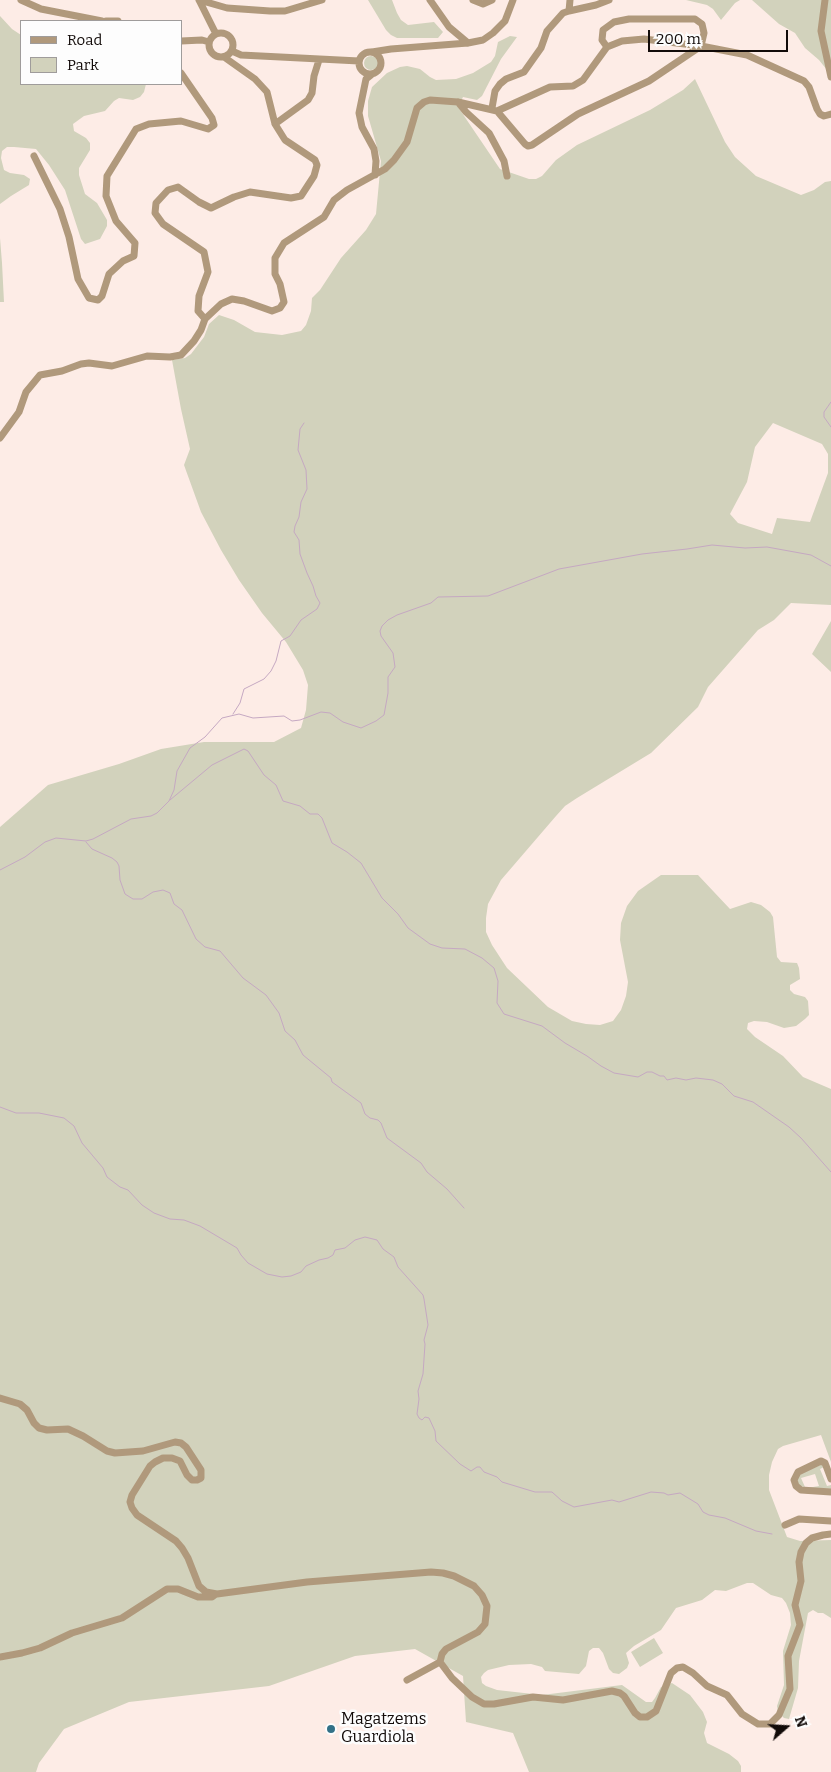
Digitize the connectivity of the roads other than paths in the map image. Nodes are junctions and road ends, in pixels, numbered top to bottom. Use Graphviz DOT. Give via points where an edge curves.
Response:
graph roads {
  1 [pos="21,0"];
  2 [pos="322,0"];
  3 [pos="430,0"];
  4 [pos="473,0"];
  5 [pos="492,0"];
  6 [pos="513,0"];
  7 [pos="570,0"];
  8 [pos="608,0"];
  9 [pos="825,0"];
  10 [pos="569,11"];
  11 [pos="97,20"];
  12 [pos="216,34"];
  13 [pos="182,41"];
  14 [pos="209,42"];
  15 [pos="468,43"];
  16 [pos="701,46"];
  17 [pos="606,47"];
  18 [pos="232,51"];
  19 [pos="372,52"];
  20 [pos="224,57"];
  21 [pos="319,60"];
  22 [pos="359,61"];
  23 [pos="182,74"];
  24 [pos="371,75"];
  25 [pos="831,78"];
  26 [pos="458,102"];
  27 [pos="494,110"];
  28 [pos="831,114"];
  29 [pos="275,124"];
  30 [pos="34,156"];
  31 [pos="374,175"];
  32 [pos="507,176"];
  33 [pos="205,319"];
  34 [pos="0,438"];
  35 [pos="0,1398"];
  36 [pos="831,1479"];
  37 [pos="831,1492"];
  38 [pos="831,1521"];
  39 [pos="785,1526"];
  40 [pos="831,1534"];
  41 [pos="216,1594"];
  42 [pos="0,1656"];
  43 [pos="440,1662"];
  44 [pos="407,1680"];
  1 -- 11 [label="street" via="41,9"];
  2 -- 12 [label="street" via="270,12 228,8 199,0"];
  3 -- 15 [label="street" via="449,27"];
  4 -- 5 [label="street" via="483,4"];
  6 -- 15 [label="street" via="505,21 493,33"];
  7 -- 10 [label="street"];
  8 -- 10 [label="street"];
  9 -- 25 [label="street" via="821,31"];
  10 -- 27 [label="street" via="547,30 541,48 524,72 500,84 495,91"];
  12 -- 14 [label="street"];
  12 -- 18 [label="street" via="224,32 230,36"];
  13 -- 14 [label="street"];
  14 -- 20 [label="street" via="213,54"];
  15 -- 19 [label="street"];
  16 -- 17 [label="street" via="644,39 622,41"];
  16 -- 17 [label="street" via="702,24 694,18 614,22 603,30 602,40"];
  16 -- 27 [label="street" via="649,81 578,114 532,145 525,144"];
  16 -- 28 [label="street" via="747,56 795,76 809,87 820,114"];
  17 -- 27 [label="street" via="583,80 573,86 550,87"];
  18 -- 20 [label="street"];
  18 -- 21 [label="street" via="241,55"];
  19 -- 22 [label="street" via="365,53"];
  19 -- 24 [label="street" via="379,55 382,62 378,72"];
  20 -- 29 [label="street" via="255,79 267,92"];
  21 -- 22 [label="street"];
  21 -- 29 [label="street" via="308,100"];
  22 -- 24 [label="street" via="362,70"];
  23 -- 30 [label="street" via="214,125 208,129 182,121 149,124 136,129 107,176 106,196 116,221 135,243 134,256 109,274 98,300 88,298 78,279 60,209"];
  24 -- 31 [label="street" via="366,79 359,113 362,127 374,149"];
  26 -- 27 [label="street"];
  26 -- 31 [label="street" via="430,100 417,108 407,142 386,169"];
  26 -- 32 [label="street" via="489,133 504,161"];
  29 -- 33 [label="street" via="285,140 315,160 314,176 301,196 291,198 250,192 211,208 178,188 168,190 156,203 155,213 163,224 204,252 208,272 199,296 198,311"];
  31 -- 33 [label="street" via="347,190 334,200 324,217 284,243 275,258 275,274 284,302 280,308 272,311 232,299"];
  33 -- 34 [label="street" via="194,342 181,355 148,356 112,366 81,364 40,375 26,392 19,412"];
  35 -- 41 [label="street" via="20,1404 39,1428 68,1430 115,1453 181,1443 201,1470 201,1478 192,1480 180,1461 163,1458 150,1466 130,1502 137,1515 176,1541 188,1558 199,1586"];
  36 -- 37 [label="street" via="825,1463 821,1461 798,1472 794,1480 801,1490"];
  38 -- 39 [label="street" via="799,1519"];
  40 -- 43 [label="street" via="812,1538 801,1552 801,1581 795,1605 800,1625 788,1656 790,1689 779,1715 766,1725 742,1714 727,1695 707,1686 683,1667 671,1673 656,1711 650,1716 640,1717 624,1696 612,1691 563,1700 534,1697 484,1704 452,1678"];
  41 -- 42 [label="street" via="212,1598 198,1597 178,1589 167,1589 122,1618 72,1633 40,1648"];
  41 -- 43 [label="street" via="307,1582 443,1573 454,1576 474,1586 482,1595 487,1606 485,1624 478,1632 446,1649"];
  43 -- 44 [label="street"];
}
